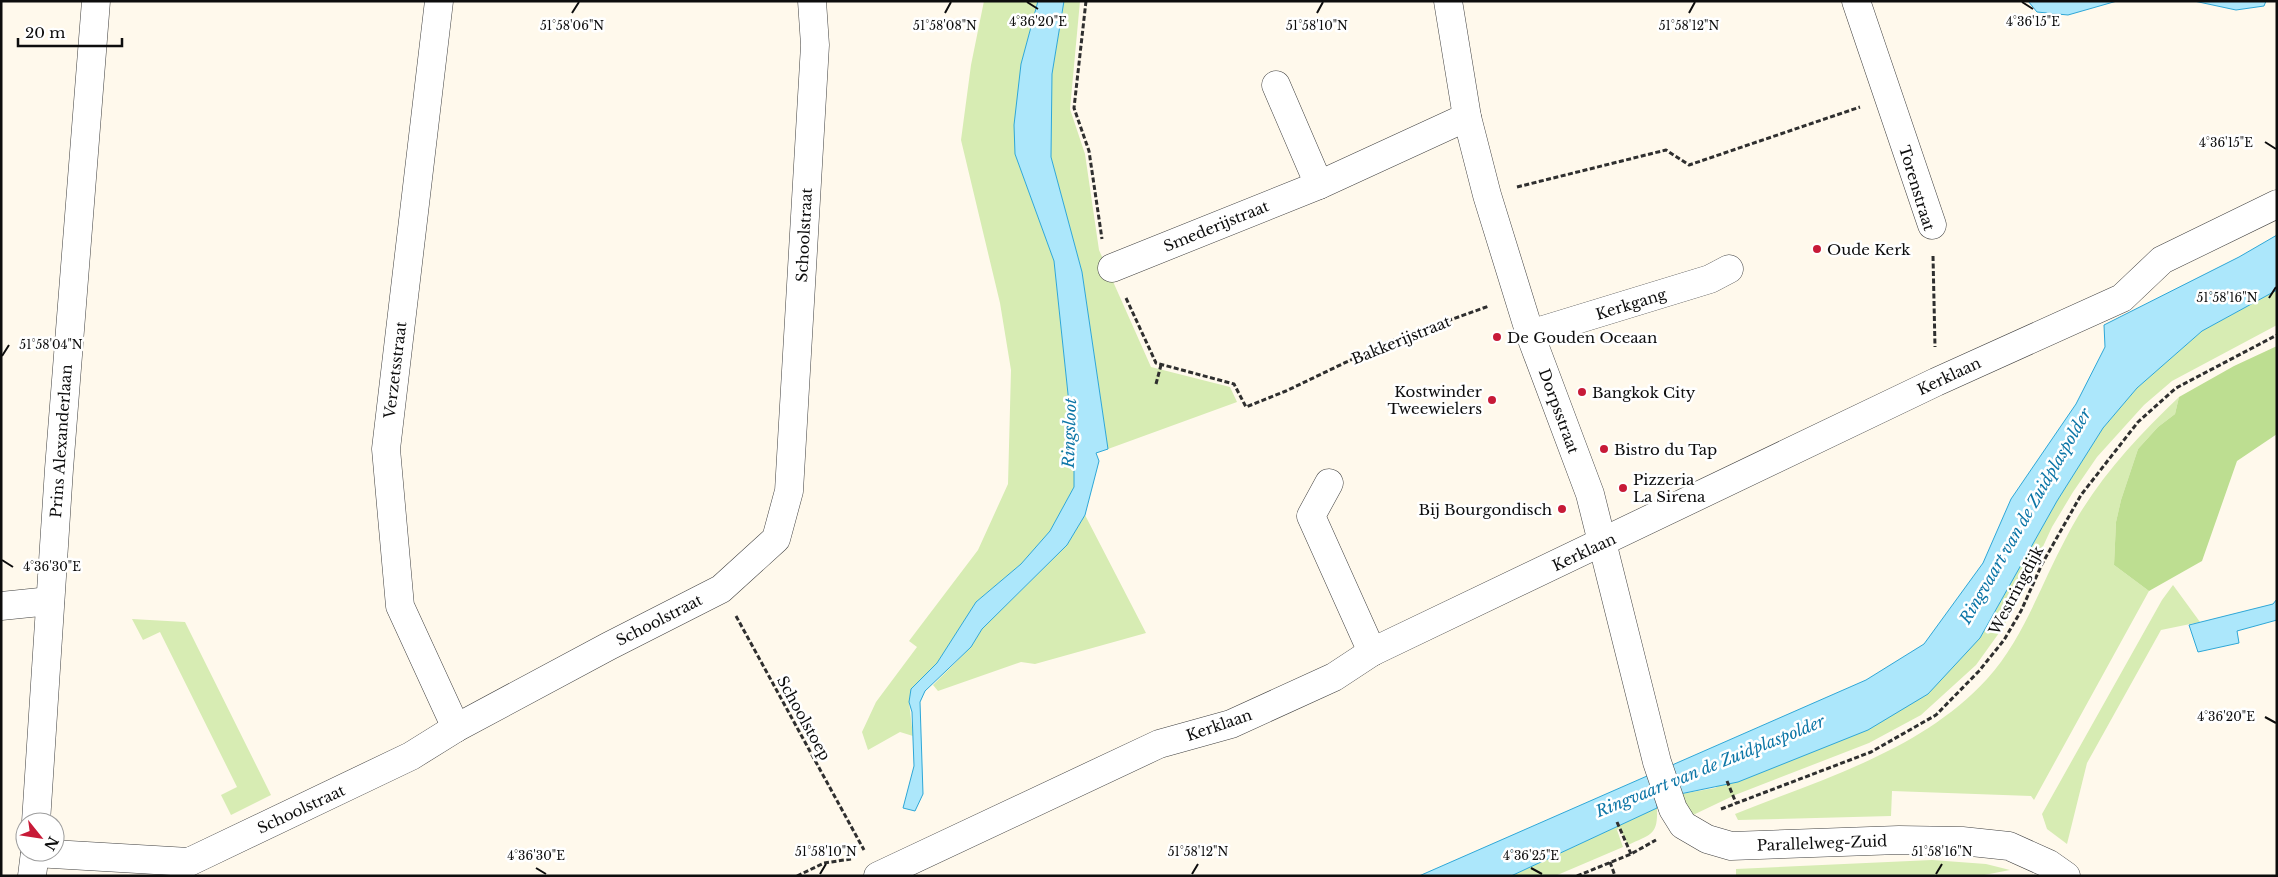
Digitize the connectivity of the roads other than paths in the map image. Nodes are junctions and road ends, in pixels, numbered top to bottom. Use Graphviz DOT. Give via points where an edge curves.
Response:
graph roads {
  1 [pos="96,1"];
  2 [pos="439,1"];
  3 [pos="812,1"];
  4 [pos="1448,1"];
  5 [pos="1856,1"];
  6 [pos="1276,85"];
  7 [pos="1467,117"];
  8 [pos="1319,185"];
  9 [pos="2277,204"];
  10 [pos="1932,225"];
  11 [pos="1112,268"];
  12 [pos="1730,269"];
  13 [pos="1530,334"];
  14 [pos="1329,483"];
  15 [pos="1601,544"];
  16 [pos="50,601"];
  17 [pos="1,606"];
  18 [pos="1372,652"];
  19 [pos="456,728"];
  20 [pos="1657,762"];
  21 [pos="37,812"];
  22 [pos="65,860"];
  23 [pos="873,866"];
  24 [pos="2066,876"];
  1 -- 16 [label="street, Prins Alexanderlaan"];
  2 -- 19 [label="street, Verzetsstraat" via="386,449 400,606"];
  3 -- 19 [label="street, Schoolstraat" via="815,45 789,491 776,539 722,589"];
  4 -- 7 [label="street, Dorpsstraat"];
  5 -- 10 [label="street, Torenstraat"];
  6 -- 8 [label="street"];
  7 -- 8 [label="street, Smederijstraat"];
  7 -- 13 [label="street, Dorpsstraat" via="1487,195"];
  8 -- 11 [label="street, Smederijstraat"];
  9 -- 15 [label="street, Kerklaan" via="2162,260 2122,298 1936,382"];
  12 -- 13 [label="street, Kerkgang" via="1710,279"];
  13 -- 15 [label="street, Dorpsstraat" via="1590,494"];
  14 -- 18 [label="street" via="1311,516"];
  15 -- 18 [label="street, Kerklaan"];
  15 -- 20 [label="street, Dorpsstraat"];
  16 -- 17 [label="street"];
  16 -- 21 [label="street, Prins Alexanderlaan"];
  18 -- 23 [label="street, Kerklaan" via="1334,677 1231,724 1159,744"];
  19 -- 22 [label="street, Schoolstraat" via="411,756 188,862"];
  20 -- 24 [label="street, Parallelweg-Zuid" via="1673,809 1683,826 1707,839 1731,846 1962,841 2009,846 2049,864"];
}
